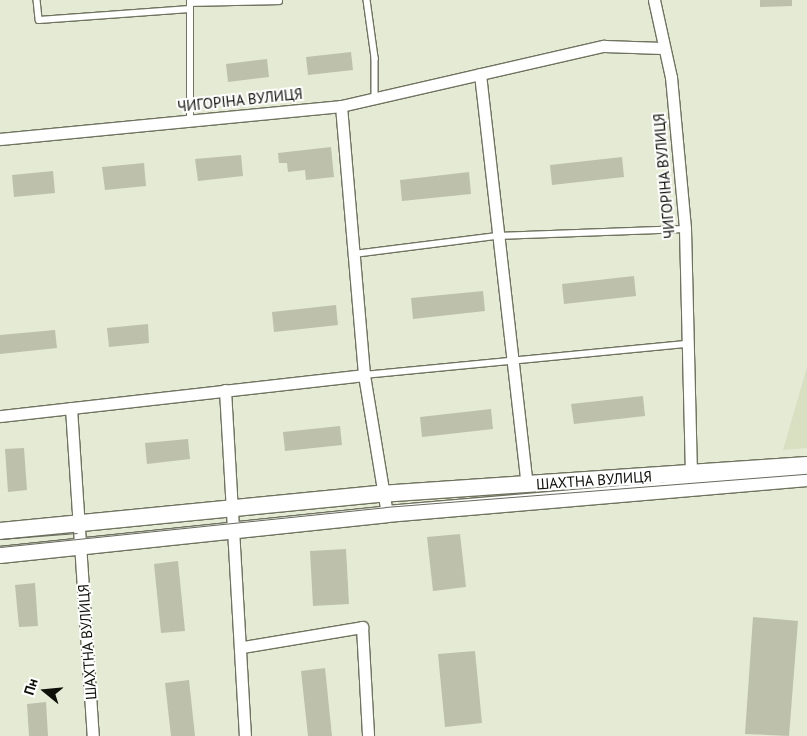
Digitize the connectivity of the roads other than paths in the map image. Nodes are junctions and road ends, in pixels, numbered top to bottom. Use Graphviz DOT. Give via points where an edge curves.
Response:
graph roads {
  1 [pos="37,0"];
  2 [pos="367,0"];
  3 [pos="654,0"];
  4 [pos="279,1"];
  5 [pos="190,4"];
  6 [pos="662,48"];
  7 [pos="480,74"];
  8 [pos="375,98"];
  9 [pos="341,106"];
  10 [pos="190,120"];
  11 [pos="0,139"];
  12 [pos="684,229"];
  13 [pos="497,236"];
  14 [pos="354,254"];
  15 [pos="690,344"];
  16 [pos="514,361"];
  17 [pos="364,375"];
  18 [pos="225,390"];
  19 [pos="71,408"];
  20 [pos="0,416"];
  21 [pos="807,465"];
  22 [pos="807,478"];
  23 [pos="691,480"];
  24 [pos="527,485"];
  25 [pos="380,494"];
  26 [pos="231,509"];
  27 [pos="386,514"];
  28 [pos="79,526"];
  29 [pos="0,531"];
  30 [pos="232,531"];
  31 [pos="80,548"];
  32 [pos="0,555"];
  33 [pos="243,647"];
  34 [pos="93,736"];
  35 [pos="244,736"];
  36 [pos="368,736"];
  1 -- 5 [label="lane" via="38,20"];
  2 -- 8 [label="lane" via="376,58"];
  3 -- 6 [label="street"];
  4 -- 5 [label="lane"];
  5 -- 10 [label="lane"];
  6 -- 7 [label="street, ЧИГОРІНА ВУЛИЦЯ" via="604,46"];
  6 -- 12 [label="street, ЧИГОРІНА ВУЛИЦЯ" via="671,77"];
  7 -- 8 [label="street, ЧИГОРІНА ВУЛИЦЯ"];
  7 -- 13 [label="street"];
  8 -- 9 [label="street, ЧИГОРІНА ВУЛИЦЯ"];
  9 -- 10 [label="street, ЧИГОРІНА ВУЛИЦЯ"];
  9 -- 14 [label="street"];
  10 -- 11 [label="street, ЧИГОРІНА ВУЛИЦЯ"];
  12 -- 13 [label="lane"];
  12 -- 15 [label="street, ЧИГОРІНА ВУЛИЦЯ"];
  13 -- 14 [label="lane"];
  13 -- 16 [label="street"];
  14 -- 17 [label="street"];
  15 -- 16 [label="lane"];
  15 -- 23 [label="street, ЧИГОРІНА ВУЛИЦЯ"];
  16 -- 17 [label="lane"];
  16 -- 24 [label="street"];
  17 -- 18 [label="street"];
  17 -- 25 [label="street"];
  18 -- 19 [label="street"];
  18 -- 26 [label="street"];
  19 -- 20 [label="street"];
  19 -- 28 [label="street, ШАХТНА ВУЛИЦЯ"];
  21 -- 23 [label="main road, ШАХТНА ВУЛИЦЯ"];
  22 -- 23 [label="main road, ШАХТНА ВУЛИЦЯ"];
  23 -- 24 [label="main road, ШАХТНА ВУЛИЦЯ"];
  23 -- 27 [label="main road, ШАХТНА ВУЛИЦЯ"];
  24 -- 25 [label="main road, ШАХТНА ВУЛИЦЯ"];
  25 -- 26 [label="main road, ШАХТНА ВУЛИЦЯ"];
  25 -- 27 [label="street"];
  26 -- 28 [label="main road, ШАХТНА ВУЛИЦЯ"];
  26 -- 30 [label="street"];
  27 -- 30 [label="main road, ШАХТНА ВУЛИЦЯ"];
  28 -- 29 [label="main road, ШАХТНА ВУЛИЦЯ"];
  28 -- 31 [label="street, ШАХТНА ВУЛИЦЯ"];
  30 -- 31 [label="main road, ШАХТНА ВУЛИЦЯ"];
  30 -- 33 [label="street"];
  31 -- 32 [label="main road, ШАХТНА ВУЛИЦЯ"];
  31 -- 34 [label="street, ШАХТНА ВУЛИЦЯ"];
  33 -- 35 [label="street"];
  33 -- 36 [label="street" via="362,627"];
}
